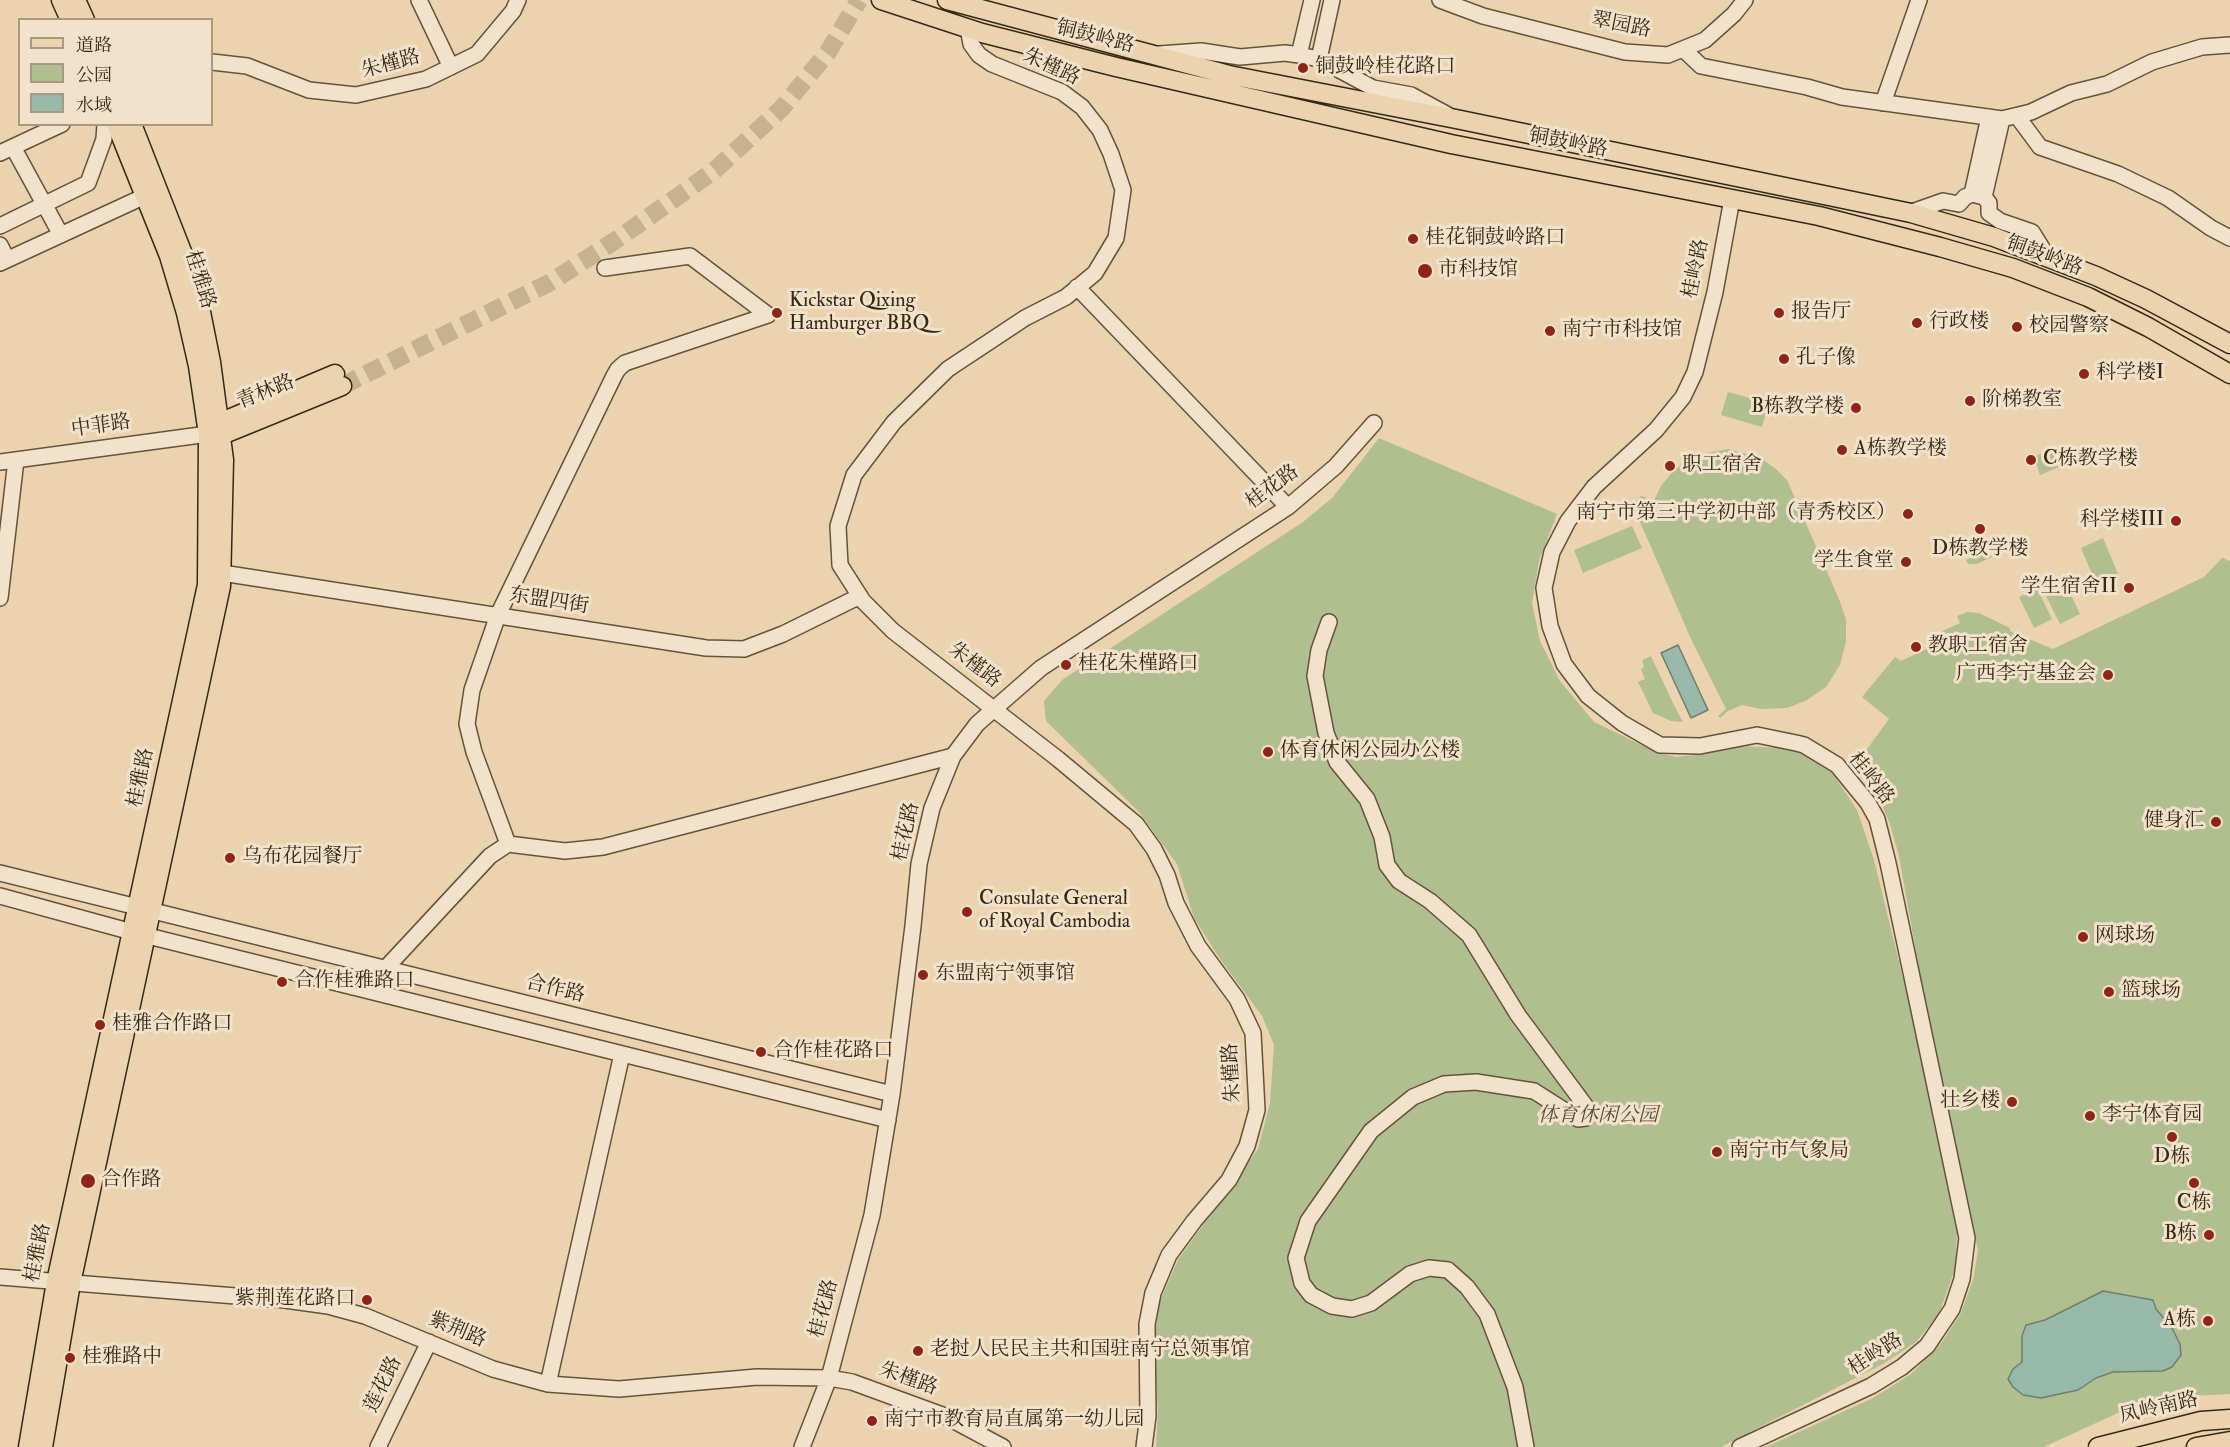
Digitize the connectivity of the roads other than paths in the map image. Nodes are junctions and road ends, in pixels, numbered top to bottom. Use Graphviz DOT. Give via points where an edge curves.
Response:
graph roads {
  1 [pos="61,0"];
  2 [pos="76,0"];
  3 [pos="419,0"];
  4 [pos="518,0"];
  5 [pos="881,0"];
  6 [pos="947,0"];
  7 [pos="995,0"];
  8 [pos="1312,0"];
  9 [pos="1332,0"];
  10 [pos="1440,0"];
  11 [pos="1744,0"];
  12 [pos="1919,0"];
  13 [pos="69,18"];
  14 [pos="84,18"];
  15 [pos="1038,25"];
  16 [pos="968,28"];
  17 [pos="2230,45"];
  18 [pos="1683,49"];
  19 [pos="1148,54"];
  20 [pos="1299,55"];
  21 [pos="1319,60"];
  22 [pos="213,62"];
  23 [pos="451,67"];
  24 [pos="1883,103"];
  25 [pos="2003,118"];
  26 [pos="1456,119"];
  27 [pos="58,126"];
  28 [pos="105,126"];
  29 [pos="117,126"];
  30 [pos="133,126"];
  31 [pos="7,150"];
  32 [pos="1646,159"];
  33 [pos="1642,181"];
  34 [pos="1978,195"];
  35 [pos="145,196"];
  36 [pos="1732,199"];
  37 [pos="45,205"];
  38 [pos="1908,213"];
  39 [pos="0,226"];
  40 [pos="61,235"];
  41 [pos="2230,238"];
  42 [pos="0,245"];
  43 [pos="2047,256"];
  44 [pos="4,261"];
  45 [pos="605,268"];
  46 [pos="1077,287"];
  47 [pos="2197,326"];
  48 [pos="2230,344"];
  49 [pos="2184,347"];
  50 [pos="2230,374"];
  51 [pos="339,380"];
  52 [pos="1374,423"];
  53 [pos="213,432"];
  54 [pos="16,460"];
  55 [pos="0,462"];
  56 [pos="1288,507"];
  57 [pos="222,573"];
  58 [pos="860,596"];
  59 [pos="0,598"];
  60 [pos="498,615"];
  61 [pos="1329,622"];
  62 [pos="994,708"];
  63 [pos="953,756"];
  64 [pos="508,844"];
  65 [pos="0,873"];
  66 [pos="0,896"];
  67 [pos="144,910"];
  68 [pos="139,933"];
  69 [pos="384,970"];
  70 [pos="622,1054"];
  71 [pos="892,1094"];
  72 [pos="888,1120"];
  73 [pos="0,1277"];
  74 [pos="63,1282"];
  75 [pos="429,1342"];
  76 [pos="829,1378"];
  77 [pos="548,1384"];
  78 [pos="2230,1419"];
  79 [pos="2201,1421"];
  80 [pos="2230,1441"];
  81 [pos="2200,1446"];
  82 [pos="28,1447"];
  83 [pos="43,1447"];
  84 [pos="378,1447"];
  85 [pos="802,1447"];
  86 [pos="1003,1447"];
  87 [pos="1144,1447"];
  88 [pos="1526,1447"];
  89 [pos="1740,1447"];
  90 [pos="2098,1447"];
  1 -- 13 [label="main road"];
  2 -- 14 [label="main road"];
  3 -- 23 [label="street"];
  4 -- 23 [label="street, 朱槿路" via="477,54"];
  5 -- 16 [label="main road, 铜鼓岭路"];
  6 -- 15 [label="main road, 铜鼓岭路"];
  7 -- 15 [label="main road"];
  8 -- 20 [label="street"];
  9 -- 21 [label="street"];
  10 -- 18 [label="street, 翠园路" via="1484,16 1625,52 1668,55"];
  11 -- 18 [label="street, 翠园路" via="1705,40"];
  12 -- 24 [label="street"];
  15 -- 19 [label="main road, 铜鼓岭路"];
  16 -- 33 [label="main road, 铜鼓岭路" via="1116,67 1402,133"];
  16 -- 46 [label="street, 朱槿路" via="971,44 979,55 1062,92 1082,107 1100,130 1111,154 1123,190 1116,238 1095,273"];
  17 -- 25 [label="street" via="2202,47 2152,62 2107,84"];
  18 -- 24 [label="street" via="1701,66"];
  19 -- 20 [label="street" via="1201,51 1240,57"];
  19 -- 26 [label="main road, 铜鼓岭路" via="1229,75"];
  20 -- 21 [label="street"];
  21 -- 26 [label="street" via="1373,88 1411,94"];
  22 -- 23 [label="street, 朱槿路" via="247,66 309,90 356,96 426,79"];
  24 -- 25 [label="street"];
  25 -- 34 [label="street"];
  25 -- 41 [label="street" via="2040,147 2118,174 2168,198"];
  26 -- 32 [label="main road, 铜鼓岭路"];
  27 -- 31 [label="street"];
  28 -- 37 [label="street" via="88,183"];
  29 -- 35 [label="main road, 桂雅路"];
  30 -- 53 [label="main road, 桂雅路" via="200,307 211,362"];
  31 -- 37 [label="street"];
  32 -- 33 [label="main road"];
  32 -- 38 [label="main road, 铜鼓岭路"];
  33 -- 36 [label="main road, 铜鼓岭路"];
  34 -- 38 [label="street" via="1965,197 1959,204 1943,201"];
  34 -- 43 [label="street" via="1989,203 1989,213 2000,221 2032,232"];
  35 -- 40 [label="street"];
  35 -- 53 [label="main road, 桂雅路" via="186,313"];
  36 -- 49 [label="main road, 铜鼓岭路" via="1819,216 2013,268 2088,297"];
  36 -- 89 [label="street, 桂岭路" via="1695,372 1683,397 1656,430 1594,488 1568,521 1552,552 1544,588 1550,626 1564,664 1588,696 1622,723 1660,745 1700,746 1757,735 1796,743 1837,765 1868,803 1877,819 1888,863 1967,1238 1962,1279 1952,1309 1927,1346 1871,1386"];
  37 -- 39 [label="street"];
  37 -- 40 [label="street"];
  38 -- 43 [label="main road, 铜鼓岭路"];
  40 -- 44 [label="street"];
  42 -- 44 [label="street"];
  43 -- 47 [label="main road, 铜鼓岭路"];
  45 -- 60 [label="street" via="690,256 768,315 618,369"];
  46 -- 56 [label="street"];
  46 -- 58 [label="street, 朱槿路" via="948,369 894,422 854,475 838,526 840,566"];
  47 -- 48 [label="main road, 铜鼓岭路"];
  47 -- 49 [label="main road"];
  49 -- 50 [label="main road, 铜鼓岭路"];
  51 -- 53 [label="main road, 青林路"];
  52 -- 56 [label="street, 桂花路" via="1336,466"];
  53 -- 54 [label="street, 中菲路"];
  53 -- 57 [label="main road, 桂雅路" via="224,460"];
  53 -- 67 [label="main road, 桂雅路" via="207,585"];
  54 -- 55 [label="street, 中菲路"];
  54 -- 59 [label="street"];
  56 -- 62 [label="street, 桂花路" via="1041,668"];
  57 -- 60 [label="street, 东盟四街"];
  57 -- 67 [label="main road, 桂雅路"];
  58 -- 60 [label="street, 东盟四街" via="744,649 706,648"];
  58 -- 62 [label="street, 朱槿路" via="893,631"];
  60 -- 64 [label="street" via="472,690 467,724"];
  61 -- 88 [label="street" via="1315,676 1324,724 1337,762 1367,799 1382,837 1387,866 1399,881 1430,901 1469,935 1518,1015 1587,1108 1586,1118 1578,1119 1534,1091 1476,1082 1444,1084 1413,1097 1371,1131 1308,1221 1296,1258 1302,1283 1311,1295 1332,1306 1352,1310 1371,1303 1410,1274 1429,1268 1448,1270 1487,1314 1515,1387"];
  62 -- 63 [label="street, 桂花路"];
  62 -- 87 [label="street, 朱槿路" via="1136,824 1154,849 1198,946 1237,999 1253,1033 1257,1110 1247,1146 1229,1180 1168,1255 1153,1293 1147,1324 1148,1416"];
  63 -- 64 [label="street" via="603,847 565,851"];
  63 -- 71 [label="street, 桂花路" via="932,808 919,864"];
  64 -- 69 [label="street" via="490,856"];
  65 -- 67 [label="street, 合作路"];
  66 -- 68 [label="street"];
  67 -- 68 [label="main road, 桂雅路"];
  67 -- 69 [label="street, 合作路"];
  68 -- 70 [label="street"];
  68 -- 74 [label="main road, 桂雅路"];
  69 -- 71 [label="street, 合作路"];
  70 -- 72 [label="street"];
  70 -- 77 [label="street"];
  71 -- 72 [label="street, 桂花路"];
  72 -- 76 [label="street, 桂花路" via="872,1215"];
  73 -- 74 [label="street, 紫荆路"];
  74 -- 75 [label="street, 紫荆路" via="328,1306 365,1316"];
  74 -- 82 [label="main road, 桂雅路"];
  74 -- 83 [label="main road, 桂雅路"];
  75 -- 77 [label="street, 紫荆路" via="493,1369"];
  75 -- 84 [label="street, 莲花路"];
  76 -- 77 [label="street, 紫荆路" via="757,1377 619,1389"];
  76 -- 85 [label="street, 桂花路"];
  76 -- 86 [label="street, 朱槿路" via="852,1382 945,1416"];
  78 -- 79 [label="main road, 凤岭南路"];
  79 -- 81 [label="main road"];
  79 -- 90 [label="main road, 凤岭南路"];
  80 -- 81 [label="main road"];
}
